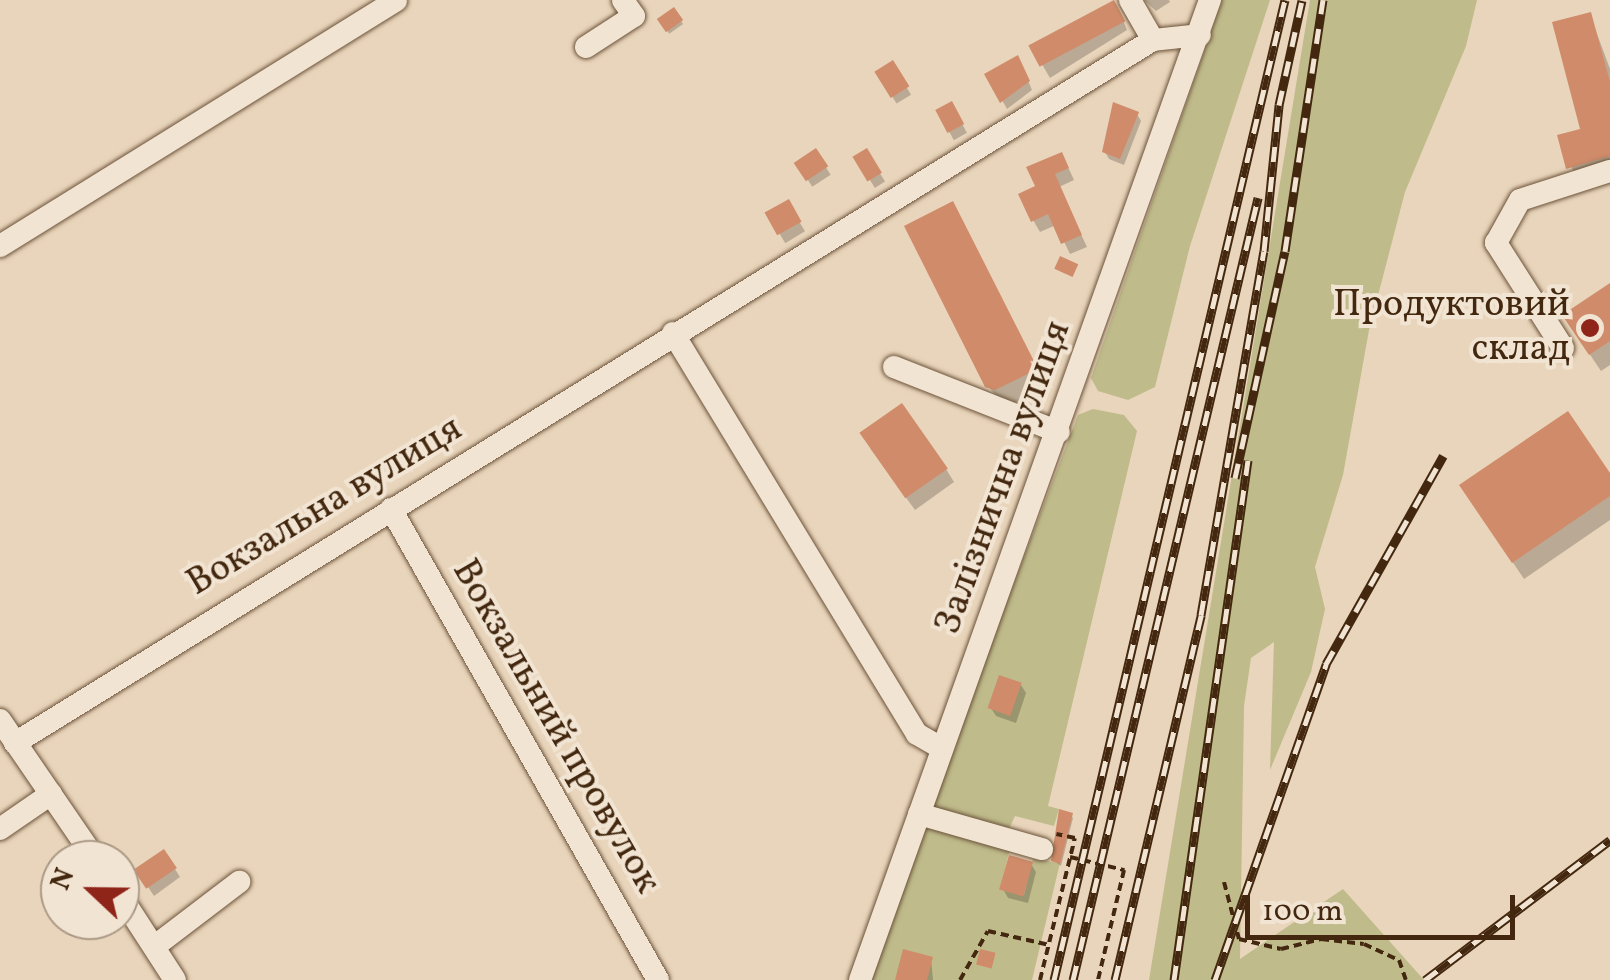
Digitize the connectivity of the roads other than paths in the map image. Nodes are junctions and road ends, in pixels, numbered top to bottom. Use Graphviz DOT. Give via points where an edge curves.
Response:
graph roads {
  1 [pos="396,0"];
  2 [pos="623,0"];
  3 [pos="1130,0"];
  4 [pos="1210,0"];
  5 [pos="1200,34"];
  6 [pos="1153,40"];
  7 [pos="586,47"];
  8 [pos="1610,171"];
  9 [pos="0,246"];
  10 [pos="673,333"];
  11 [pos="1563,348"];
  12 [pos="894,367"];
  13 [pos="1059,432"];
  14 [pos="391,509"];
  15 [pos="0,720"];
  16 [pos="15,743"];
  17 [pos="941,748"];
  18 [pos="51,794"];
  19 [pos="919,814"];
  20 [pos="0,829"];
  21 [pos="82,840"];
  22 [pos="1042,849"];
  23 [pos="239,882"];
  24 [pos="140,924"];
  25 [pos="155,946"];
  26 [pos="175,980"];
  27 [pos="658,980"];
  28 [pos="860,980"];
  1 -- 9 [label="street"];
  2 -- 7 [label="street" via="634,16"];
  3 -- 6 [label="street"];
  4 -- 5 [label="street, Залізнична вулиця"];
  5 -- 6 [label="street, Вокзальна вулиця"];
  5 -- 13 [label="street, Залізнична вулиця"];
  6 -- 10 [label="street, Вокзальна вулиця"];
  8 -- 11 [label="street" via="1520,200 1496,243"];
  10 -- 14 [label="street, Вокзальна вулиця"];
  10 -- 17 [label="street" via="918,734"];
  12 -- 13 [label="street"];
  13 -- 17 [label="street, Залізнична вулиця"];
  14 -- 16 [label="street, Вокзальна вулиця"];
  14 -- 27 [label="street, Вокзальний провулок"];
  15 -- 16 [label="street"];
  16 -- 18 [label="street"];
  17 -- 19 [label="street, Залізнична вулиця"];
  18 -- 20 [label="street"];
  18 -- 21 [label="street"];
  19 -- 22 [label="street"];
  19 -- 28 [label="street, Залізнична вулиця"];
  23 -- 25 [label="street"];
  24 -- 25 [label="street"];
  25 -- 26 [label="street"];
}
